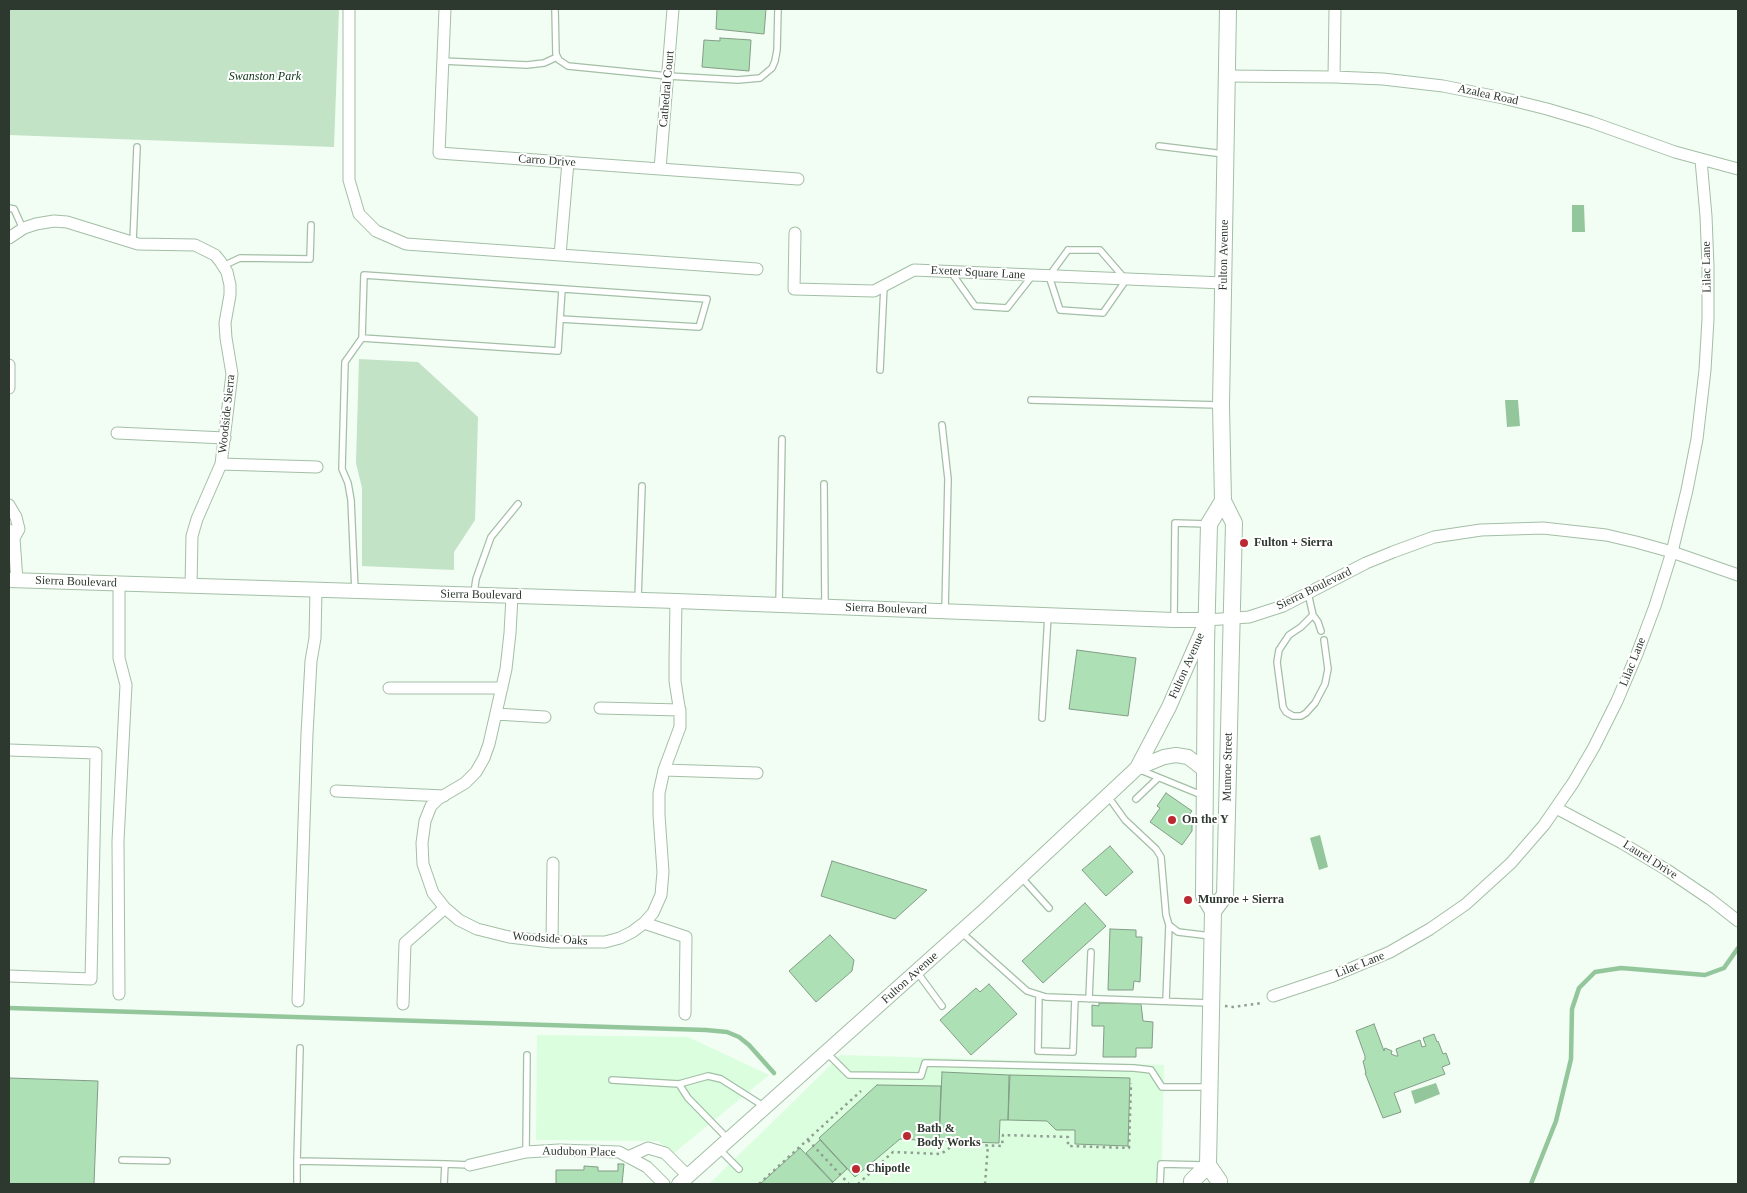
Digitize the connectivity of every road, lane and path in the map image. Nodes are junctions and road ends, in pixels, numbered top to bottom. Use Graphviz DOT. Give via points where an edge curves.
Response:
graph roads {
  1 [pos="349,9"];
  2 [pos="445,9"];
  3 [pos="555,9"];
  4 [pos="673,9"];
  5 [pos="778,9"];
  6 [pos="1228,9"];
  7 [pos="1336,9"];
  8 [pos="557,57"];
  9 [pos="443,61"];
  10 [pos="668,76"];
  11 [pos="1227,76"];
  12 [pos="1334,77"];
  13 [pos="1159,146"];
  14 [pos="137,147"];
  15 [pos="1226,155"];
  16 [pos="1701,160"];
  17 [pos="568,162"];
  18 [pos="660,169"];
  19 [pos="1738,169"];
  20 [pos="798,179"];
  21 [pos="9,208"];
  22 [pos="311,225"];
  23 [pos="23,229"];
  24 [pos="795,234"];
  25 [pos="9,238"];
  26 [pos="133,242"];
  27 [pos="560,255"];
  28 [pos="223,266"];
  29 [pos="756,269"];
  30 [pos="951,272"];
  31 [pos="1032,276"];
  32 [pos="1049,276"];
  33 [pos="1126,280"];
  34 [pos="1223,283"];
  35 [pos="884,286"];
  36 [pos="562,289"];
  37 [pos="560,319"];
  38 [pos="362,338"];
  39 [pos="9,365"];
  40 [pos="880,370"];
  41 [pos="9,388"];
  42 [pos="1031,400"];
  43 [pos="1221,405"];
  44 [pos="942,425"];
  45 [pos="118,433"];
  46 [pos="225,438"];
  47 [pos="782,439"];
  48 [pos="221,464"];
  49 [pos="317,467"];
  50 [pos="824,484"];
  51 [pos="642,486"];
  52 [pos="1223,500"];
  53 [pos="518,504"];
  54 [pos="9,508"];
  55 [pos="1209,524"];
  56 [pos="11,534"];
  57 [pos="1672,552"];
  58 [pos="1738,575"];
  59 [pos="13,580"];
  60 [pos="119,584"];
  61 [pos="191,586"];
  62 [pos="316,590"];
  63 [pos="355,591"];
  64 [pos="1308,593"];
  65 [pos="473,596"];
  66 [pos="512,596"];
  67 [pos="638,600"];
  68 [pos="676,601"];
  69 [pos="779,605"];
  70 [pos="825,607"];
  71 [pos="945,611"];
  72 [pos="1048,615"];
  73 [pos="1313,615"];
  74 [pos="1174,620"];
  75 [pos="1207,620"];
  76 [pos="1231,620"];
  77 [pos="1321,631"];
  78 [pos="1324,640"];
  79 [pos="389,688"];
  80 [pos="502,688"];
  81 [pos="600,708"];
  82 [pos="680,710"];
  83 [pos="496,714"];
  84 [pos="545,718"];
  85 [pos="1042,718"];
  86 [pos="9,750"];
  87 [pos="1137,768"];
  88 [pos="664,770"];
  89 [pos="1206,771"];
  90 [pos="757,773"];
  91 [pos="1158,778"];
  92 [pos="336,790"];
  93 [pos="1107,795"];
  94 [pos="444,796"];
  95 [pos="1206,796"];
  96 [pos="1136,799"];
  97 [pos="1556,808"];
  98 [pos="553,863"];
  99 [pos="1021,877"];
  100 [pos="445,908"];
  101 [pos="1049,908"];
  102 [pos="1213,910"];
  103 [pos="1738,921"];
  104 [pos="644,923"];
  105 [pos="1169,925"];
  106 [pos="961,932"];
  107 [pos="1213,936"];
  108 [pos="552,942"];
  109 [pos="1091,952"];
  110 [pos="917,972"];
  111 [pos="9,976"];
  112 [pos="119,994"];
  113 [pos="1039,995"];
  114 [pos="1273,996"];
  115 [pos="1075,998"];
  116 [pos="1089,999"];
  117 [pos="298,1001"];
  118 [pos="1166,1001"];
  119 [pos="1212,1003"];
  120 [pos="402,1004"];
  121 [pos="942,1006"];
  122 [pos="685,1014"];
  123 [pos="300,1048"];
  124 [pos="827,1053"];
  125 [pos="528,1055"];
  126 [pos="612,1080"];
  127 [pos="1132,1083"];
  128 [pos="679,1084"];
  129 [pos="1210,1088"];
  130 [pos="861,1091"];
  131 [pos="766,1107"];
  132 [pos="808,1140"];
  133 [pos="724,1144"];
  134 [pos="988,1145"];
  135 [pos="526,1152"];
  136 [pos="628,1157"];
  137 [pos="122,1160"];
  138 [pos="167,1161"];
  139 [pos="297,1161"];
  140 [pos="445,1164"];
  141 [pos="470,1165"];
  142 [pos="1208,1165"];
  143 [pos="739,1170"];
  144 [pos="684,1180"];
  145 [pos="297,1184"];
  146 [pos="444,1184"];
  147 [pos="664,1184"];
  148 [pos="759,1184"];
  149 [pos="848,1184"];
  150 [pos="858,1184"];
  151 [pos="985,1184"];
  152 [pos="1160,1184"];
  153 [pos="1192,1184"];
  154 [pos="1218,1184"];
  1 -- 27 [label="street" via="349,180 359,214 376,231 406,244"];
  2 -- 9 [label="street, Carro Drive"];
  3 -- 8 [label="lane"];
  4 -- 10 [label="street, Cathedral Court"];
  5 -- 10 [label="lane" via="775,61 766,74 751,80"];
  6 -- 11 [label="main road, Fulton Avenue"];
  7 -- 12 [label="street"];
  8 -- 9 [label="lane" via="527,65"];
  8 -- 10 [label="lane" via="563,64 574,68"];
  9 -- 17 [label="street, Carro Drive" via="439,153"];
  10 -- 18 [label="street, Cathedral Court"];
  11 -- 12 [label="street, Azalea Road"];
  11 -- 15 [label="main road, Fulton Avenue"];
  12 -- 16 [label="street, Azalea Road" via="1444,86 1503,98 1582,119"];
  13 -- 15 [label="lane"];
  14 -- 26 [label="lane"];
  15 -- 34 [label="main road, Fulton Avenue"];
  16 -- 19 [label="street, Azalea Road"];
  16 -- 57 [label="street, Lilac Lane" via="1708,267 1705,370 1695,447"];
  17 -- 18 [label="street, Carro Drive"];
  17 -- 27 [label="street"];
  18 -- 20 [label="street, Carro Drive"];
  21 -- 23 [label="lane" via="14,209"];
  22 -- 28 [label="lane" via="310,259 240,258"];
  23 -- 25 [label="street"];
  23 -- 26 [label="street" via="54,221 67,222"];
  24 -- 35 [label="street, Exeter Square Lane" via="794,289 874,292"];
  26 -- 28 [label="street" via="195,245 215,255"];
  27 -- 29 [label="street"];
  28 -- 46 [label="street, Woodside Sierra" via="230,285 225,323 232,374"];
  30 -- 31 [label="street, Exeter Square Lane"];
  30 -- 31 [label="lane" via="974,306 1007,308"];
  30 -- 35 [label="street, Exeter Square Lane" via="914,270"];
  31 -- 32 [label="street, Exeter Square Lane"];
  32 -- 33 [label="street, Exeter Square Lane"];
  32 -- 33 [label="lane" via="1068,250 1100,250"];
  32 -- 33 [label="lane" via="1060,310 1103,313"];
  33 -- 34 [label="street, Exeter Square Lane"];
  34 -- 43 [label="main road, Fulton Avenue"];
  35 -- 40 [label="lane"];
  36 -- 37 [label="lane"];
  36 -- 37 [label="lane" via="706,299 699,327"];
  36 -- 38 [label="lane" via="364,276"];
  37 -- 38 [label="lane" via="558,351"];
  38 -- 63 [label="lane" via="345,362 342,469 351,500"];
  39 -- 41 [label="street"];
  42 -- 43 [label="lane"];
  43 -- 52 [label="main road, Fulton Avenue"];
  44 -- 71 [label="lane" via="948,479"];
  45 -- 46 [label="street"];
  46 -- 48 [label="street, Woodside Sierra"];
  47 -- 69 [label="lane"];
  48 -- 49 [label="street, Woodside Sierra"];
  48 -- 61 [label="street, Woodside Sierra" via="192,536"];
  50 -- 70 [label="lane"];
  51 -- 67 [label="lane"];
  52 -- 55 [label="main road, Fulton Avenue"];
  52 -- 76 [label="main road, Fulton Avenue" via="1234,522"];
  53 -- 65 [label="lane" via="492,537"];
  54 -- 56 [label="street" via="19,528"];
  55 -- 74 [label="lane" via="1174,524"];
  55 -- 75 [label="main road, Fulton Avenue"];
  56 -- 59 [label="street"];
  57 -- 58 [label="street, Sierra Boulevard"];
  57 -- 64 [label="street, Sierra Boulevard" via="1575,530 1481,530 1434,537 1366,563"];
  57 -- 97 [label="street, Lilac Lane" via="1652,614 1616,701 1594,747"];
  59 -- 60 [label="street, Sierra Boulevard"];
  60 -- 61 [label="street, Sierra Boulevard"];
  60 -- 112 [label="street" via="118,658 126,685 118,841"];
  61 -- 62 [label="street, Sierra Boulevard"];
  62 -- 63 [label="street, Sierra Boulevard"];
  62 -- 117 [label="street" via="307,734"];
  63 -- 65 [label="street, Sierra Boulevard"];
  64 -- 73 [label="lane"];
  64 -- 76 [label="street, Sierra Boulevard" via="1249,618"];
  65 -- 66 [label="street, Sierra Boulevard"];
  66 -- 67 [label="street, Sierra Boulevard"];
  66 -- 80 [label="street, Woodside Oaks"];
  67 -- 68 [label="street, Sierra Boulevard"];
  68 -- 69 [label="street, Sierra Boulevard"];
  68 -- 82 [label="street, Woodside Oaks" via="676,681"];
  69 -- 70 [label="street, Sierra Boulevard"];
  70 -- 71 [label="street, Sierra Boulevard"];
  71 -- 72 [label="street, Sierra Boulevard"];
  72 -- 74 [label="street, Sierra Boulevard"];
  72 -- 85 [label="lane"];
  73 -- 77 [label="lane"];
  73 -- 78 [label="lane" via="1289,635 1279,650 1277,662 1283,707 1293,716 1306,713 1325,684 1328,669"];
  74 -- 75 [label="street, Sierra Boulevard"];
  75 -- 76 [label="street, Sierra Boulevard"];
  75 -- 87 [label="street, Fulton Avenue" via="1169,707"];
  75 -- 89 [label="main road, Munroe Street"];
  76 -- 102 [label="main road, Munroe Street" via="1225,895"];
  79 -- 80 [label="street"];
  80 -- 83 [label="street, Woodside Oaks"];
  81 -- 82 [label="street"];
  82 -- 88 [label="street, Woodside Oaks" via="680,727"];
  83 -- 84 [label="street"];
  83 -- 94 [label="street, Woodside Oaks" via="489,744 476,772 465,784"];
  86 -- 111 [label="street" via="96,753 91,979"];
  87 -- 89 [label="street, Fulton Avenue" via="1176,755 1188,757"];
  87 -- 91 [label="lane"];
  87 -- 93 [label="street, Fulton Avenue"];
  88 -- 90 [label="street"];
  88 -- 104 [label="street, Woodside Oaks" via="659,794 663,883 653,913"];
  89 -- 95 [label="main road, Munroe Street"];
  91 -- 95 [label="lane"];
  91 -- 96 [label="lane"];
  92 -- 94 [label="street"];
  93 -- 99 [label="street, Fulton Avenue"];
  93 -- 105 [label="lane" via="1125,820 1161,857"];
  94 -- 100 [label="street, Woodside Oaks" via="426,814 422,843 426,877"];
  95 -- 102 [label="main road, Munroe Street" via="1204,896"];
  97 -- 103 [label="street, Laurel Drive" via="1667,870"];
  97 -- 114 [label="street, Lilac Lane" via="1511,863 1466,904 1430,929 1362,965"];
  98 -- 108 [label="street"];
  99 -- 101 [label="lane"];
  99 -- 106 [label="street, Fulton Avenue"];
  100 -- 108 [label="street, Woodside Oaks" via="477,929"];
  100 -- 120 [label="street" via="405,942"];
  102 -- 107 [label="main road, Munroe Street"];
  104 -- 108 [label="street, Woodside Oaks" via="620,938 604,942"];
  104 -- 122 [label="street" via="686,937"];
  105 -- 107 [label="lane" via="1178,932"];
  105 -- 118 [label="lane"];
  106 -- 110 [label="street, Fulton Avenue"];
  106 -- 113 [label="lane" via="1027,991"];
  107 -- 119 [label="main road, Munroe Street"];
  109 -- 116 [label="lane"];
  110 -- 121 [label="lane"];
  110 -- 124 [label="street, Fulton Avenue"];
  113 -- 115 [label="lane"];
  113 -- 115 [label="lane" via="1038,1051 1073,1052"];
  114 -- 119 [label="path" via="1264,1002 1233,1008"];
  115 -- 116 [label="lane"];
  116 -- 118 [label="lane"];
  118 -- 119 [label="lane"];
  119 -- 129 [label="main road, Munroe Street"];
  123 -- 139 [label="lane"];
  124 -- 129 [label="lane" via="849,1074 921,1076 925,1063 1134,1068 1151,1070 1162,1087"];
  124 -- 131 [label="street, Fulton Avenue"];
  125 -- 135 [label="lane"];
  126 -- 128 [label="lane"];
  127 -- 134 [label="path" via="1129,1148 1068,1146 1068,1138 1003,1135 1002,1146"];
  128 -- 131 [label="lane" via="708,1076 721,1079"];
  128 -- 133 [label="lane"];
  129 -- 142 [label="main road, Munroe Street"];
  130 -- 132 [label="path"];
  131 -- 133 [label="street, Fulton Avenue"];
  132 -- 148 [label="path"];
  132 -- 149 [label="path"];
  133 -- 143 [label="lane"];
  133 -- 144 [label="street, Fulton Avenue"];
  134 -- 150 [label="path" via="955,1144 941,1154 893,1152"];
  134 -- 151 [label="path"];
  135 -- 136 [label="street, Audubon Place" via="591,1150 619,1152"];
  135 -- 141 [label="street, Audubon Place"];
  136 -- 144 [label="street, Audubon Place" via="648,1148 666,1154"];
  136 -- 147 [label="street, Audubon Place" via="647,1167"];
  137 -- 138 [label="lane"];
  139 -- 140 [label="lane"];
  139 -- 145 [label="lane"];
  140 -- 141 [label="lane"];
  140 -- 146 [label="lane"];
  142 -- 152 [label="lane" via="1161,1164"];
  142 -- 153 [label="main road"];
  142 -- 154 [label="main road, Munroe Street"];
}
